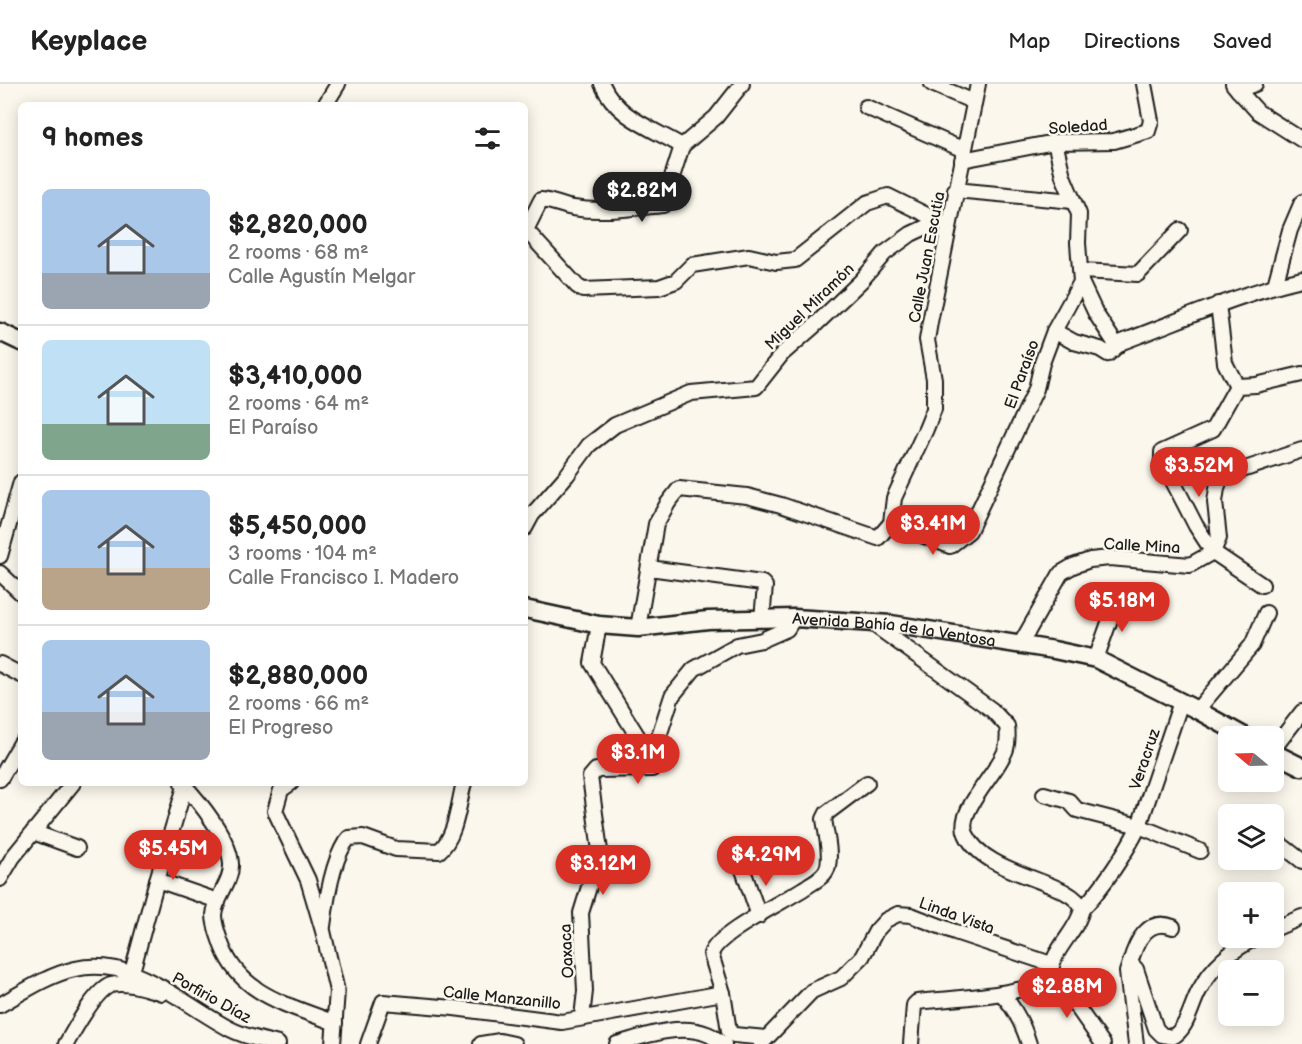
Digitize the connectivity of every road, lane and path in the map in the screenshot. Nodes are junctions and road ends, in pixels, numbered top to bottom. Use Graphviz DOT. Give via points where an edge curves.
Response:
graph roads {
  1 [pos="338,84"];
  2 [pos="602,84"];
  3 [pos="742,84"];
  4 [pos="932,84"];
  5 [pos="978,84"];
  6 [pos="1144,84"];
  7 [pos="1255,84"];
  8 [pos="1236,87"];
  9 [pos="327,102"];
  10 [pos="974,102"];
  11 [pos="866,106"];
  12 [pos="1302,140"];
  13 [pos="1055,142"];
  14 [pos="682,146"];
  15 [pos="963,155"];
  16 [pos="955,190"];
  17 [pos="1073,201"];
  18 [pos="1302,202"];
  19 [pos="944,223"];
  20 [pos="528,226"];
  21 [pos="1180,230"];
  22 [pos="528,232"];
  23 [pos="1081,277"];
  24 [pos="1302,279"];
  25 [pos="1275,285"];
  26 [pos="1218,304"];
  27 [pos="1054,331"];
  28 [pos="0,332"];
  29 [pos="18,341"];
  30 [pos="1116,346"];
  31 [pos="1302,374"];
  32 [pos="1237,386"];
  33 [pos="1302,450"];
  34 [pos="18,496"];
  35 [pos="528,522"];
  36 [pos="891,523"];
  37 [pos="10,532"];
  38 [pos="1213,552"];
  39 [pos="0,556"];
  40 [pos="649,568"];
  41 [pos="0,573"];
  42 [pos="1262,585"];
  43 [pos="18,590"];
  44 [pos="1118,597"];
  45 [pos="528,610"];
  46 [pos="1266,613"];
  47 [pos="794,618"];
  48 [pos="762,619"];
  49 [pos="873,624"];
  50 [pos="599,625"];
  51 [pos="638,628"];
  52 [pos="1020,645"];
  53 [pos="1096,659"];
  54 [pos="0,664"];
  55 [pos="18,673"];
  56 [pos="1181,702"];
  57 [pos="1197,710"];
  58 [pos="1302,711"];
  59 [pos="1226,726"];
  60 [pos="1284,735"];
  61 [pos="18,748"];
  62 [pos="1284,758"];
  63 [pos="656,766"];
  64 [pos="1302,767"];
  65 [pos="0,779"];
  66 [pos="867,783"];
  67 [pos="71,786"];
  68 [pos="184,786"];
  69 [pos="187,786"];
  70 [pos="287,786"];
  71 [pos="463,786"];
  72 [pos="1044,794"];
  73 [pos="1139,826"];
  74 [pos="33,832"];
  75 [pos="1284,847"];
  76 [pos="77,848"];
  77 [pos="1200,851"];
  78 [pos="1302,861"];
  79 [pos="742,870"];
  80 [pos="0,879"];
  81 [pos="157,880"];
  82 [pos="218,901"];
  83 [pos="1082,909"];
  84 [pos="759,916"];
  85 [pos="1302,917"];
  86 [pos="1284,925"];
  87 [pos="1173,927"];
  88 [pos="323,931"];
  89 [pos="1237,948"];
  90 [pos="1130,963"];
  91 [pos="1051,970"];
  92 [pos="132,972"];
  93 [pos="723,993"];
  94 [pos="1001,993"];
  95 [pos="178,998"];
  96 [pos="0,1005"];
  97 [pos="582,1017"];
  98 [pos="335,1023"];
  99 [pos="764,1041"];
  100 [pos="66,1044"];
  101 [pos="278,1044"];
  102 [pos="333,1044"];
  103 [pos="368,1044"];
  104 [pos="481,1044"];
  105 [pos="514,1044"];
  106 [pos="617,1044"];
  107 [pos="724,1044"];
  108 [pos="911,1044"];
  109 [pos="1029,1044"];
  110 [pos="1103,1044"];
  111 [pos="1136,1044"];
  1 -- 9 [label="street"];
  2 -- 14 [label="street" via="620,110"];
  3 -- 14 [label="street" via="716,117"];
  4 -- 10 [label="street"];
  5 -- 10 [label="street, Calle Juan Escutia"];
  6 -- 13 [label="street, Soledad" via="1151,121 1148,131 1114,141"];
  7 -- 8 [label="street"];
  8 -- 12 [label="street" via="1258,112"];
  10 -- 15 [label="street, Calle Juan Escutia"];
  11 -- 15 [label="street"];
  13 -- 15 [label="street, Soledad"];
  13 -- 17 [label="street"];
  14 -- 20 [label="street" via="663,205 604,211 541,200"];
  15 -- 16 [label="street, Calle Juan Escutia"];
  16 -- 17 [label="street"];
  16 -- 19 [label="street, Calle Juan Escutia"];
  17 -- 23 [label="street" via="1079,214"];
  18 -- 25 [label="street"];
  19 -- 22 [label="street" via="888,196 867,203 795,260 776,262 740,257 692,265 676,281 659,287 583,290"];
  19 -- 35 [label="street, Miguel Miramón" via="911,234 885,253 861,281 782,354 756,387 691,393 615,425 589,445"];
  19 -- 36 [label="street, Calle Juan Escutia" via="927,340 934,409 894,498"];
  21 -- 23 [label="street" via="1138,274"];
  23 -- 27 [label="street, El Paraíso"];
  23 -- 30 [label="street" via="1096,314"];
  24 -- 25 [label="street"];
  25 -- 26 [label="street"];
  26 -- 30 [label="street"];
  26 -- 32 [label="street" via="1225,363"];
  27 -- 30 [label="street" via="1108,354"];
  27 -- 36 [label="street, El Paraíso" via="1036,389 969,531 950,546"];
  28 -- 29 [label="main road"];
  31 -- 32 [label="street"];
  32 -- 38 [label="street" via="1213,429 1162,452 1162,460"];
  33 -- 38 [label="street" via="1221,477 1215,502 1219,538"];
  34 -- 37 [label="street"];
  36 -- 40 [label="street" via="878,538 747,496 679,489 656,524"];
  37 -- 39 [label="street"];
  38 -- 42 [label="street"];
  38 -- 52 [label="street, Calle Mina" via="1190,565 1110,558 1073,566 1061,573"];
  40 -- 48 [label="street" via="762,583"];
  40 -- 51 [label="street"];
  41 -- 43 [label="street"];
  44 -- 53 [label="street"];
  45 -- 50 [label="main road, Avenida Bahía de la Ventosa"];
  46 -- 57 [label="street" via="1252,645"];
  47 -- 48 [label="main road, Avenida Bahía de la Ventosa"];
  47 -- 49 [label="main road, Avenida Bahía de la Ventosa"];
  47 -- 63 [label="street" via="788,629 737,645 694,669 672,696 659,736"];
  48 -- 51 [label="main road, Avenida Bahía de la Ventosa"];
  49 -- 52 [label="main road, Avenida Bahía de la Ventosa"];
  49 -- 83 [label="street" via="993,710 1007,726 1006,749 964,820 969,839 994,863 1073,897"];
  50 -- 51 [label="main road, Avenida Bahía de la Ventosa"];
  50 -- 63 [label="street" via="592,663"];
  52 -- 53 [label="main road, Avenida Bahía de la Ventosa"];
  53 -- 56 [label="main road, Avenida Bahía de la Ventosa"];
  54 -- 55 [label="street"];
  56 -- 57 [label="main road, Avenida Bahía de la Ventosa"];
  56 -- 73 [label="street, Veracruz"];
  57 -- 59 [label="main road, Avenida Bahía de la Ventosa"];
  58 -- 60 [label="street"];
  61 -- 65 [label="street"];
  62 -- 64 [label="main road"];
  63 -- 97 [label="street, Oaxaca" via="596,770 590,777 600,851 581,913 585,991"];
  66 -- 84 [label="street" via="826,813 829,864 824,874"];
  67 -- 74 [label="street"];
  68 -- 81 [label="street"];
  69 -- 82 [label="street" via="218,827 232,863"];
  70 -- 88 [label="street" via="281,790 275,811 308,880"];
  71 -- 88 [label="street" via="453,826 439,851 396,849 363,837 349,838 342,844"];
  72 -- 73 [label="street" via="1069,801 1077,810"];
  73 -- 77 [label="street"];
  73 -- 83 [label="street, Veracruz"];
  74 -- 76 [label="street"];
  74 -- 80 [label="street"];
  75 -- 78 [label="street"];
  79 -- 84 [label="street"];
  81 -- 82 [label="street"];
  81 -- 92 [label="street"];
  82 -- 98 [label="street" via="214,916 218,933 237,974 261,994"];
  83 -- 91 [label="street, Veracruz"];
  84 -- 93 [label="street" via="713,948 711,954"];
  85 -- 86 [label="street"];
  87 -- 90 [label="street" via="1164,923 1152,926 1142,936"];
  88 -- 98 [label="street" via="337,991"];
  89 -- 90 [label="street" via="1212,970 1182,1029 1172,1037 1156,1029 1136,969"];
  90 -- 111 [label="street" via="1127,972"];
  91 -- 94 [label="street" via="1046,982"];
  91 -- 99 [label="street, Linda Vista" via="911,915 898,914 876,931 862,957 841,978 812,991"];
  91 -- 110 [label="street"];
  92 -- 95 [label="street, Porfirio Díaz"];
  92 -- 96 [label="street" via="97,967 75,969 49,978"];
  93 -- 97 [label="street, Calle Manzanillo"];
  93 -- 99 [label="street" via="729,1031"];
  94 -- 108 [label="street" via="917,1002"];
  94 -- 109 [label="street" via="1023,1024"];
  95 -- 100 [label="street" via="111,985 100,993"];
  95 -- 101 [label="street, Porfirio Díaz" via="232,1030"];
  97 -- 103 [label="street, Calle Manzanillo" via="562,1022 383,1002"];
  98 -- 102 [label="street"];
  104 -- 105 [label="street"];
  106 -- 107 [label="street" via="689,1030 706,1033"];
}
